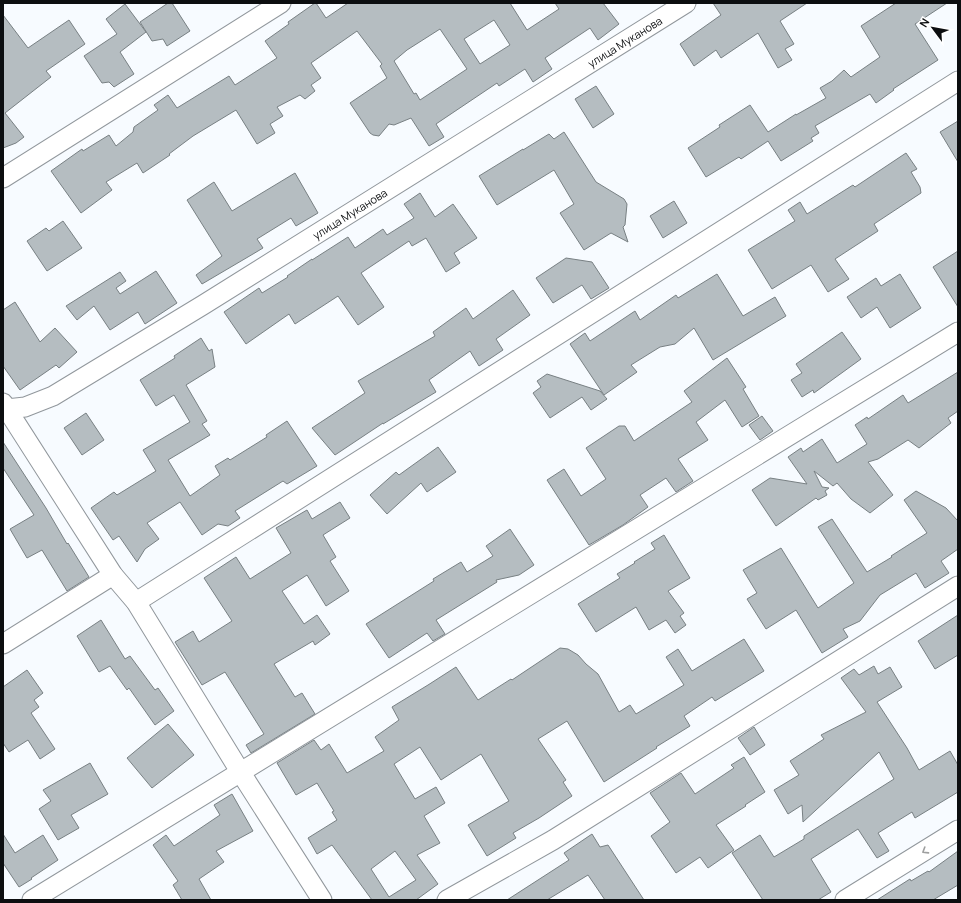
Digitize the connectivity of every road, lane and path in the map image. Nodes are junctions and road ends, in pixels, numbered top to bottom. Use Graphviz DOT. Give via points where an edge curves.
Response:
graph roads {
  1 [pos="281,3"];
  2 [pos="686,3"];
  3 [pos="958,81"];
  4 [pos="3,178"];
  5 [pos="958,332"];
  6 [pos="4,408"];
  7 [pos="113,575"];
  8 [pos="958,586"];
  9 [pos="136,602"];
  10 [pos="3,644"];
  11 [pos="241,773"];
  12 [pos="958,830"];
  13 [pos="32,900"];
  14 [pos="322,900"];
  15 [pos="448,900"];
  16 [pos="845,900"];
  1 -- 4 [label="street"];
  2 -- 6 [label="street, улица Муканова" via="53,396 25,407"];
  3 -- 9 [label="street"];
  5 -- 11 [label="street"];
  6 -- 7 [label="street"];
  7 -- 9 [label="street"];
  7 -- 10 [label="street"];
  8 -- 15 [label="street" via="553,840"];
  9 -- 11 [label="street"];
  11 -- 13 [label="street"];
  11 -- 14 [label="street"];
  12 -- 16 [label="street, one-way"];
}
